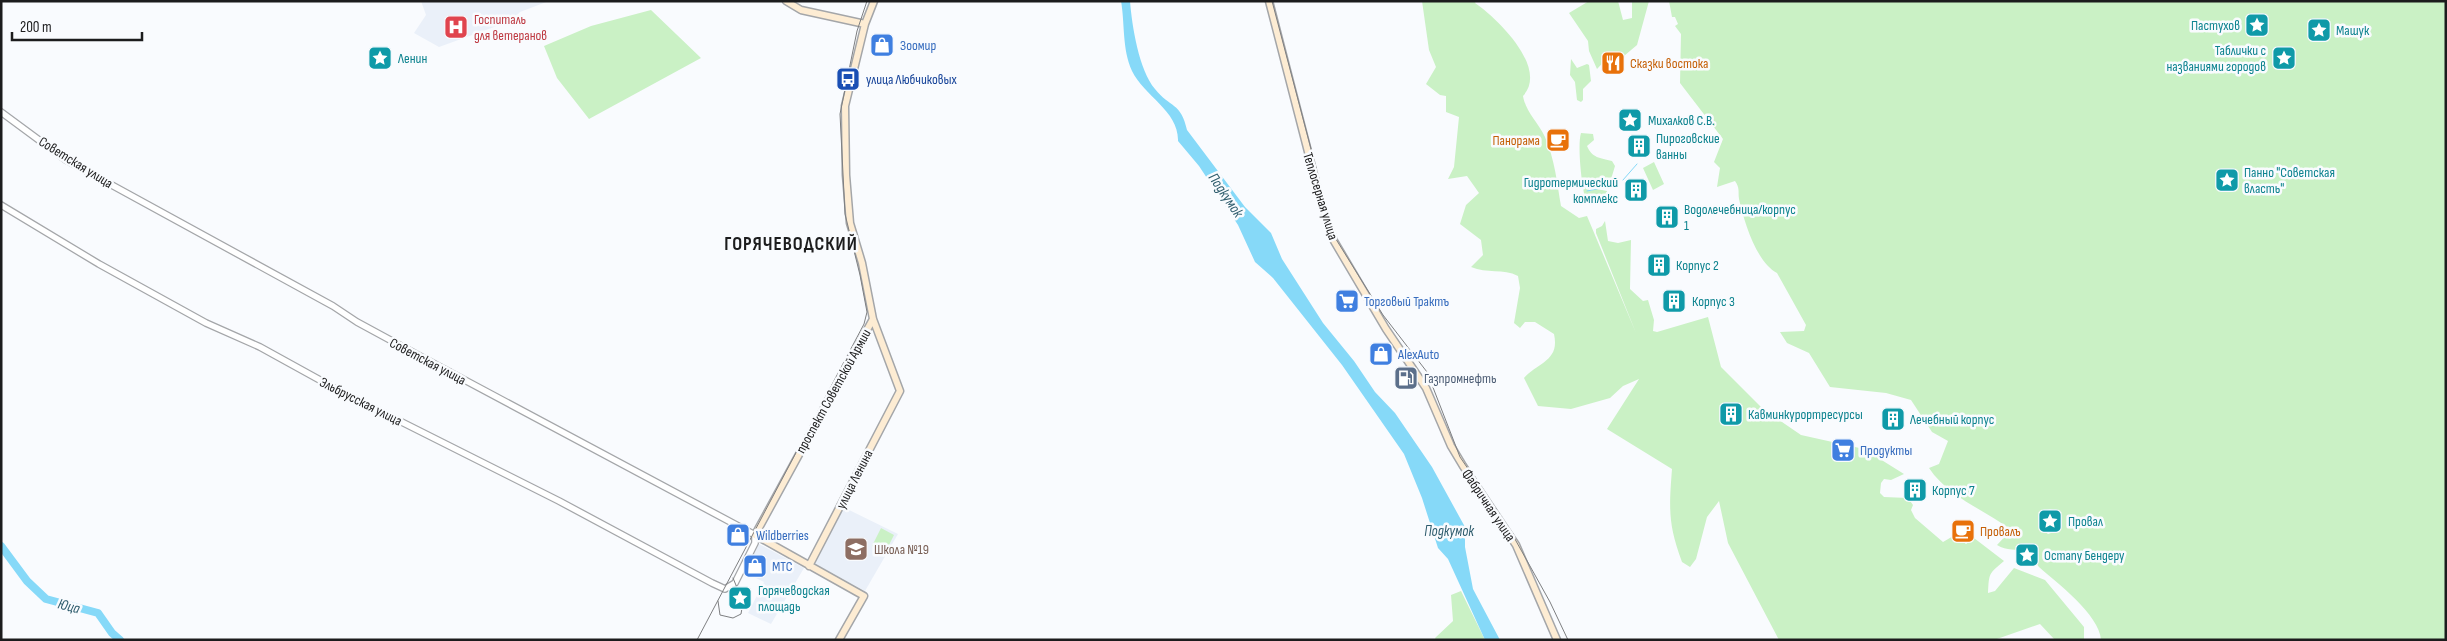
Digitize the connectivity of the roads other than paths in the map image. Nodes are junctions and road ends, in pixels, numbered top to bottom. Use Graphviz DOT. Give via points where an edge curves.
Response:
graph roads {
  1 [pos="786,1"];
  2 [pos="874,1"];
  3 [pos="1269,1"];
  4 [pos="865,24"];
  5 [pos="1,112"];
  6 [pos="1,205"];
  7 [pos="873,319"];
  8 [pos="1416,372"];
  9 [pos="754,535"];
  10 [pos="809,566"];
  11 [pos="725,589"];
  12 [pos="839,640"];
  13 [pos="1556,640"];
  1 -- 4 [label="main road" via="801,10"];
  2 -- 4 [label="main road, проспект Советской Армии"];
  3 -- 8 [label="main road, Теплосерная улица" via="1334,241 1386,329"];
  4 -- 7 [label="main road, проспект Советской Армии" via="845,106 846,175 850,223"];
  5 -- 9 [label="street, Советская улица" via="66,160 104,182"];
  6 -- 11 [label="street, Эльбрусская улица" via="206,323 260,347"];
  7 -- 9 [label="main road, проспект Советской Армии"];
  7 -- 10 [label="main road, улица Ленина" via="900,391"];
  8 -- 13 [label="main road, Фабричная улица" via="1451,446 1516,545"];
  9 -- 10 [label="main road, Советская улица"];
  9 -- 11 [label="street, проспект Советской Армии" via="755,543 735,584"];
  10 -- 12 [label="main road, Советская улица" via="864,596"];
}
